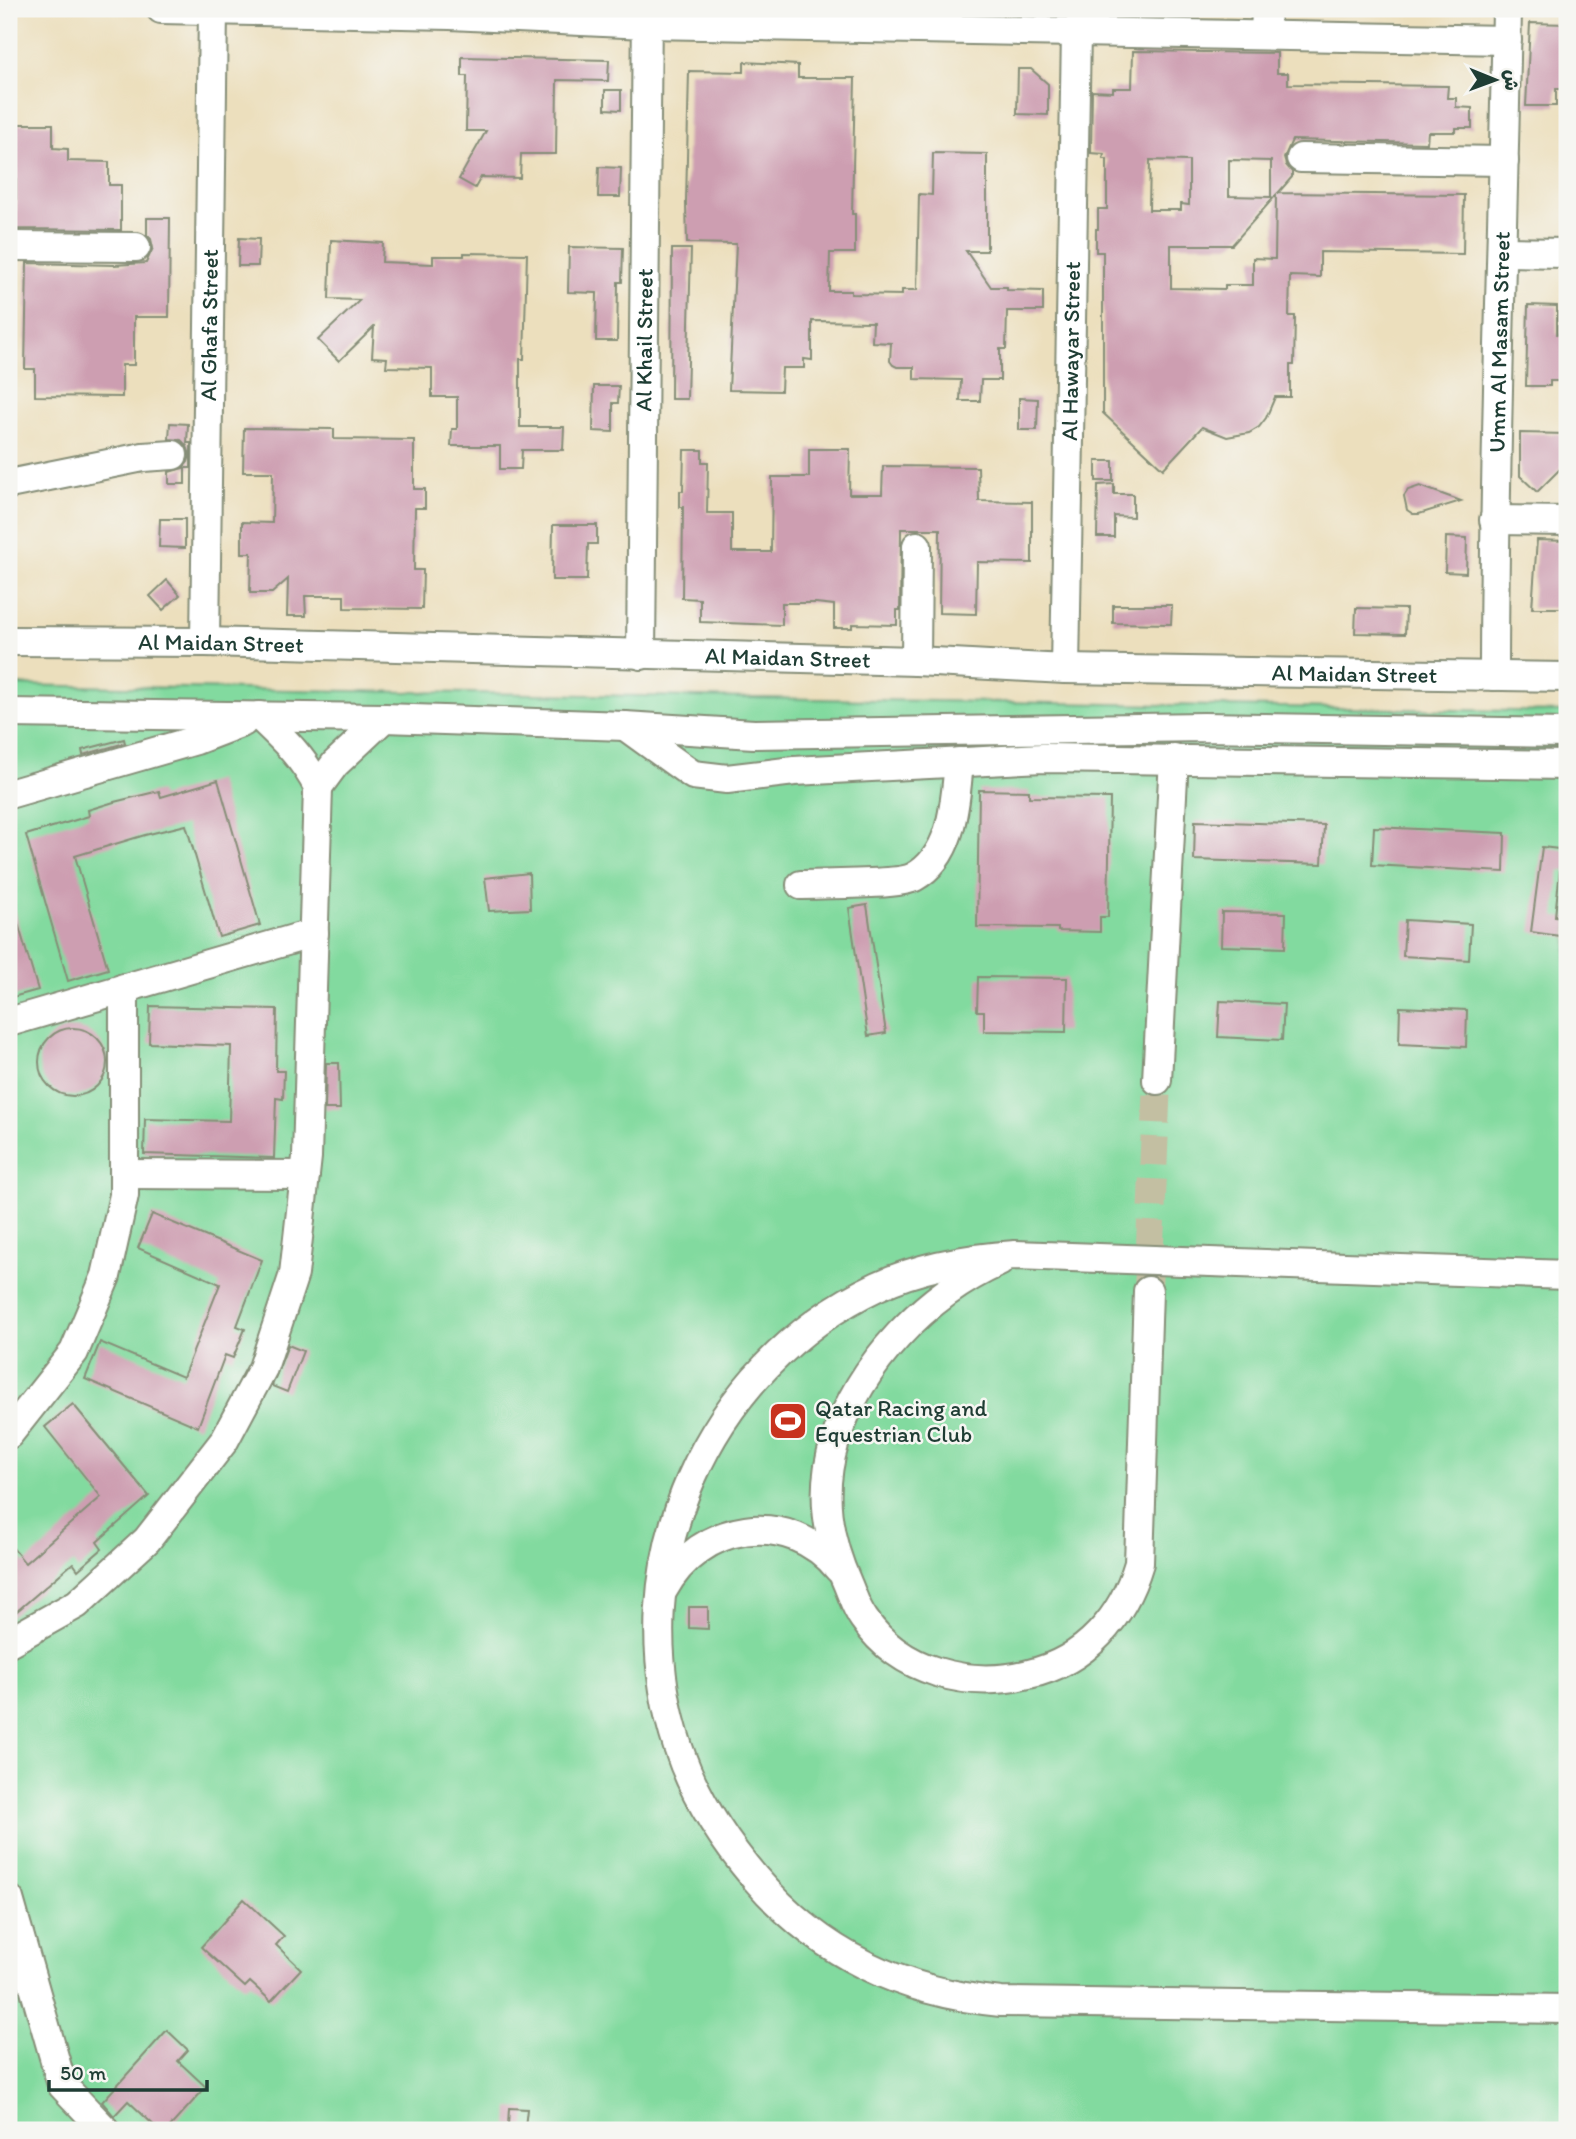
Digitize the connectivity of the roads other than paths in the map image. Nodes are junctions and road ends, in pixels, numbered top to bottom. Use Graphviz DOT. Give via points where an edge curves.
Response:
graph roads {
  1 [pos="161,9"];
  2 [pos="1507,9"];
  3 [pos="213,10"];
  4 [pos="450,12"];
  5 [pos="647,17"];
  6 [pos="1265,22"];
  7 [pos="1076,32"];
  8 [pos="1507,40"];
  9 [pos="1301,158"];
  10 [pos="1504,161"];
  11 [pos="9,246"];
  12 [pos="136,247"];
  13 [pos="1503,252"];
  14 [pos="1567,253"];
  15 [pos="191,454"];
  16 [pos="9,484"];
  17 [pos="1494,520"];
  18 [pos="1567,521"];
  19 [pos="917,546"];
  20 [pos="9,641"];
  21 [pos="205,642"];
  22 [pos="641,655"];
  23 [pos="916,661"];
  24 [pos="1065,669"];
  25 [pos="1494,676"];
  26 [pos="1567,677"];
  27 [pos="9,713"];
  28 [pos="259,716"];
  29 [pos="384,718"];
  30 [pos="625,726"];
  31 [pos="1567,733"];
  32 [pos="1174,758"];
  33 [pos="959,762"];
  34 [pos="1567,765"];
  35 [pos="318,787"];
  36 [pos="9,794"];
  37 [pos="801,885"];
  38 [pos="314,933"];
  39 [pos="124,988"];
  40 [pos="9,1021"];
  41 [pos="1157,1080"];
  42 [pos="124,1174"];
  43 [pos="305,1175"];
  44 [pos="1015,1255"];
  45 [pos="1567,1275"];
  46 [pos="1148,1291"];
  47 [pos="9,1434"];
  48 [pos="841,1571"];
  49 [pos="662,1592"];
  50 [pos="9,1643"];
  51 [pos="9,1899"];
  52 [pos="1567,2009"];
  53 [pos="105,2130"];
  1 -- 3 [label="street"];
  2 -- 8 [label="street, Umm Al Masam Street"];
  3 -- 4 [label="street"];
  3 -- 15 [label="street, Al Ghafa Street"];
  4 -- 5 [label="street"];
  5 -- 7 [label="street"];
  5 -- 22 [label="street, Al Khail Street"];
  6 -- 7 [label="street"];
  6 -- 8 [label="street"];
  7 -- 24 [label="street, Al Hawayar Street"];
  8 -- 10 [label="street, Umm Al Masam Street"];
  9 -- 10 [label="street"];
  10 -- 13 [label="street, Umm Al Masam Street"];
  11 -- 12 [label="street"];
  13 -- 14 [label="street"];
  13 -- 17 [label="street, Umm Al Masam Street"];
  15 -- 16 [label="street" via="143,457"];
  15 -- 21 [label="street, Al Ghafa Street"];
  17 -- 18 [label="street"];
  17 -- 25 [label="street, Umm Al Masam Street"];
  19 -- 23 [label="street"];
  20 -- 21 [label="street, Al Maidan Street"];
  21 -- 22 [label="street, Al Maidan Street"];
  22 -- 23 [label="street, Al Maidan Street"];
  23 -- 24 [label="street, Al Maidan Street"];
  24 -- 25 [label="street, Al Maidan Street"];
  25 -- 26 [label="street, Al Maidan Street"];
  27 -- 28 [label="street"];
  28 -- 29 [label="street"];
  28 -- 35 [label="street" via="307,766"];
  28 -- 36 [label="street" via="196,740"];
  29 -- 30 [label="street"];
  29 -- 35 [label="street" via="335,764"];
  30 -- 31 [label="street" via="799,734 1203,727"];
  30 -- 33 [label="street" via="693,775 727,779"];
  32 -- 33 [label="street"];
  32 -- 34 [label="street"];
  32 -- 41 [label="street"];
  33 -- 37 [label="street" via="954,814 937,856 913,878"];
  35 -- 38 [label="street"];
  38 -- 39 [label="street"];
  38 -- 43 [label="street"];
  39 -- 40 [label="street"];
  39 -- 42 [label="street"];
  42 -- 43 [label="street"];
  42 -- 47 [label="street" via="124,1195 106,1276 74,1352"];
  43 -- 50 [label="street" via="294,1274 263,1368 224,1441 147,1540 77,1604"];
  44 -- 45 [label="street"];
  44 -- 48 [label="street" via="968,1279 925,1310 890,1346 851,1402 834,1444 827,1487 829,1530"];
  44 -- 49 [label="street" via="959,1261 878,1286 820,1320 772,1360 729,1409 696,1466 673,1528"];
  46 -- 48 [label="street" via="1139,1563 1115,1617 1088,1645 1055,1666 1020,1676 944,1674 906,1659 876,1634 853,1601"];
  48 -- 49 [label="street" via="804,1539 761,1530 732,1534 704,1546 679,1566"];
  49 -- 52 [label="street" via="660,1656 669,1719 702,1804 769,1894 843,1954 873,1970 935,1992 1001,2002"];
  51 -- 53 [label="street" via="62,2085"];
}
